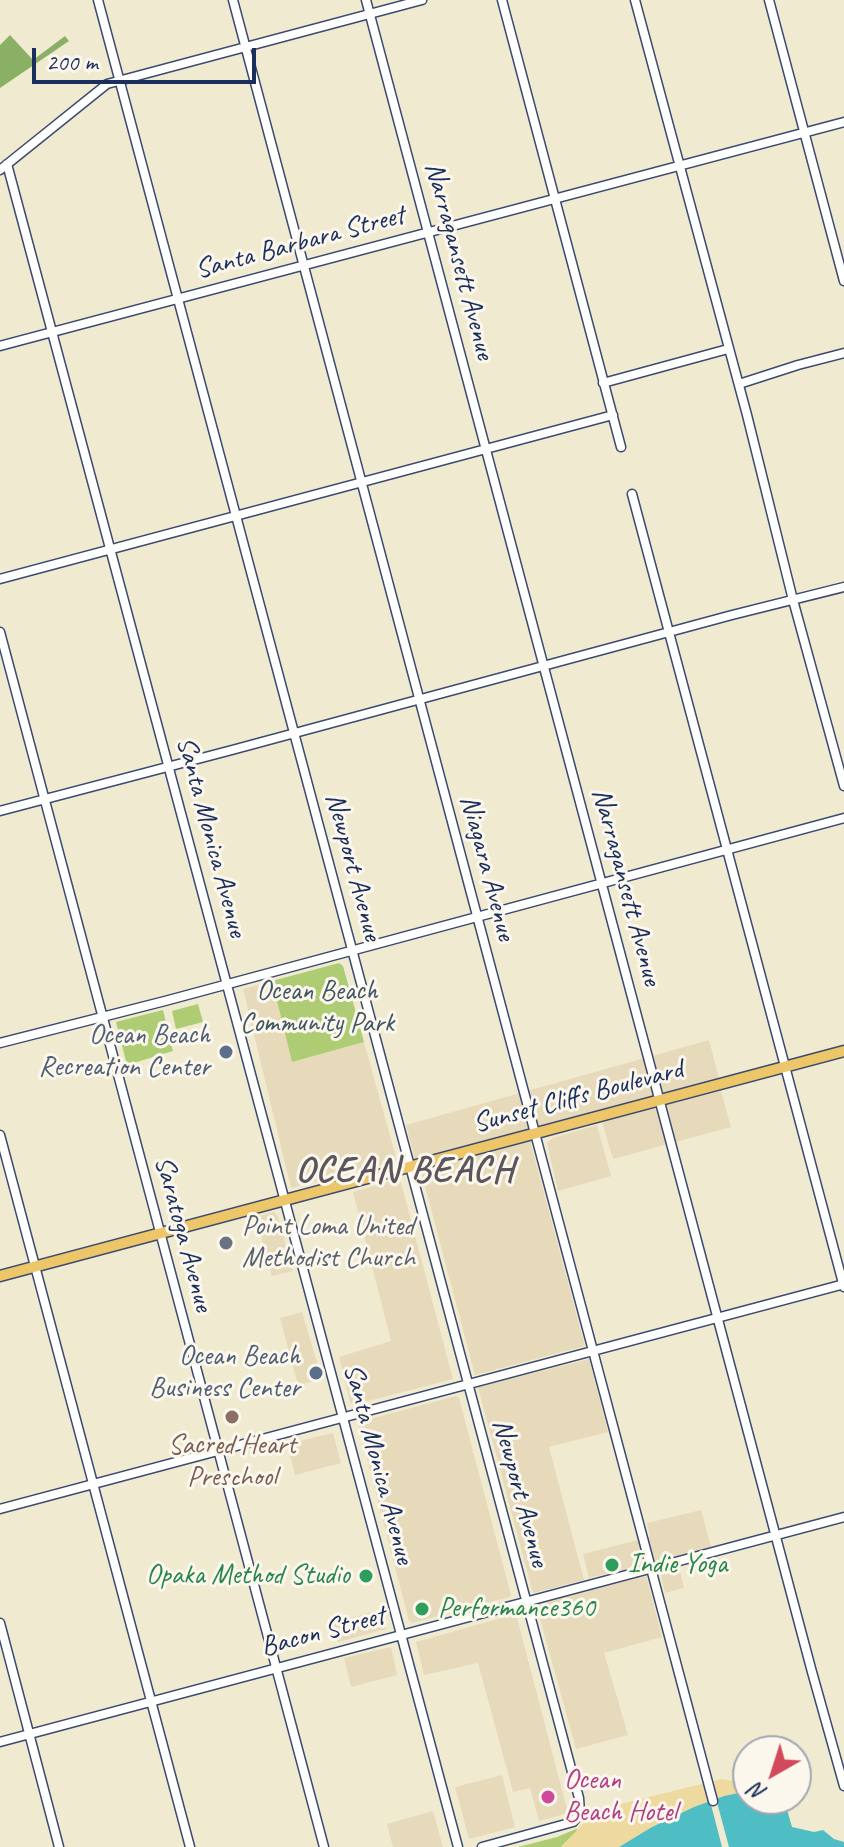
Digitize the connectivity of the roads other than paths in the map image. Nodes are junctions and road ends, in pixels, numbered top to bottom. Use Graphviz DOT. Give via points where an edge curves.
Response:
graph roads {
  1 [pos="98,0"];
  2 [pos="233,0"];
  3 [pos="366,0"];
  4 [pos="422,0"];
  5 [pos="502,0"];
  6 [pos="635,0"];
  7 [pos="769,0"];
  8 [pos="370,15"];
  9 [pos="246,48"];
  10 [pos="120,81"];
  11 [pos="844,122"];
  12 [pos="804,132"];
  13 [pos="679,166"];
  14 [pos="4,167"];
  15 [pos="554,198"];
  16 [pos="428,232"];
  17 [pos="303,265"];
  18 [pos="844,281"];
  19 [pos="178,299"];
  20 [pos="53,331"];
  21 [pos="0,346"];
  22 [pos="728,349"];
  23 [pos="844,353"];
  24 [pos="603,383"];
  25 [pos="739,384"];
  26 [pos="613,415"];
  27 [pos="621,447"];
  28 [pos="486,449"];
  29 [pos="362,482"];
  30 [pos="632,494"];
  31 [pos="237,516"];
  32 [pos="111,549"];
  33 [pos="0,579"];
  34 [pos="844,587"];
  35 [pos="793,600"];
  36 [pos="0,632"];
  37 [pos="670,632"];
  38 [pos="544,666"];
  39 [pos="418,699"];
  40 [pos="294,732"];
  41 [pos="169,767"];
  42 [pos="844,786"];
  43 [pos="45,799"];
  44 [pos="0,811"];
  45 [pos="844,818"];
  46 [pos="727,849"];
  47 [pos="602,883"];
  48 [pos="478,917"];
  49 [pos="353,950"];
  50 [pos="227,983"];
  51 [pos="102,1017"];
  52 [pos="0,1043"];
  53 [pos="844,1051"];
  54 [pos="785,1066"];
  55 [pos="660,1100"];
  56 [pos="535,1134"];
  57 [pos="0,1135"];
  58 [pos="410,1167"];
  59 [pos="285,1200"];
  60 [pos="161,1233"];
  61 [pos="35,1266"];
  62 [pos="0,1276"];
  63 [pos="844,1286"];
  64 [pos="718,1317"];
  65 [pos="593,1350"];
  66 [pos="468,1384"];
  67 [pos="343,1418"];
  68 [pos="218,1451"];
  69 [pos="93,1483"];
  70 [pos="0,1509"];
  71 [pos="844,1517"];
  72 [pos="776,1535"];
  73 [pos="652,1569"];
  74 [pos="526,1602"];
  75 [pos="0,1623"];
  76 [pos="401,1635"];
  77 [pos="276,1668"];
  78 [pos="151,1701"];
  79 [pos="30,1734"];
  80 [pos="844,1741"];
  81 [pos="0,1742"];
  82 [pos="831,1744"];
  83 [pos="844,1786"];
  84 [pos="713,1801"];
  85 [pos="59,1847"];
  86 [pos="190,1847"];
  87 [pos="324,1847"];
  88 [pos="458,1847"];
  89 [pos="482,1847"];
  1 -- 10 [label="street, Newport Avenue"];
  2 -- 9 [label="street, Niagara Avenue"];
  3 -- 8 [label="street, Narragansett Avenue"];
  4 -- 8 [label="street"];
  5 -- 15 [label="street"];
  6 -- 13 [label="street"];
  7 -- 12 [label="street"];
  8 -- 9 [label="street"];
  8 -- 16 [label="street, Narragansett Avenue"];
  9 -- 10 [label="street"];
  9 -- 17 [label="street, Niagara Avenue"];
  10 -- 14 [label="street" via="107,84"];
  10 -- 19 [label="street, Newport Avenue"];
  11 -- 12 [label="street, Santa Barbara Street"];
  12 -- 13 [label="street, Santa Barbara Street"];
  12 -- 18 [label="street"];
  13 -- 15 [label="street, Santa Barbara Street"];
  13 -- 22 [label="street"];
  14 -- 20 [label="street, Santa Monica Avenue"];
  15 -- 16 [label="street, Santa Barbara Street"];
  15 -- 24 [label="street"];
  16 -- 17 [label="street, Santa Barbara Street"];
  16 -- 28 [label="street, Narragansett Avenue"];
  17 -- 19 [label="street, Santa Barbara Street"];
  17 -- 29 [label="street, Niagara Avenue"];
  19 -- 20 [label="street, Santa Barbara Street"];
  19 -- 31 [label="street, Newport Avenue"];
  20 -- 21 [label="street, Santa Barbara Street"];
  20 -- 32 [label="street, Santa Monica Avenue"];
  22 -- 24 [label="street"];
  22 -- 25 [label="street"];
  23 -- 25 [label="street"];
  24 -- 26 [label="street"];
  25 -- 35 [label="street"];
  26 -- 27 [label="street"];
  26 -- 28 [label="street"];
  28 -- 29 [label="street"];
  28 -- 38 [label="street, Narragansett Avenue"];
  29 -- 31 [label="street"];
  29 -- 39 [label="street, Niagara Avenue"];
  30 -- 37 [label="street"];
  31 -- 32 [label="street"];
  31 -- 40 [label="street, Newport Avenue"];
  32 -- 33 [label="street"];
  32 -- 41 [label="street, Santa Monica Avenue"];
  34 -- 35 [label="street"];
  35 -- 37 [label="street"];
  35 -- 42 [label="street"];
  36 -- 43 [label="street, Saratoga Avenue"];
  37 -- 38 [label="street"];
  37 -- 46 [label="street"];
  38 -- 39 [label="street"];
  38 -- 47 [label="street, Narragansett Avenue"];
  39 -- 40 [label="street"];
  39 -- 48 [label="street, Niagara Avenue"];
  40 -- 41 [label="street"];
  40 -- 49 [label="street, Newport Avenue"];
  41 -- 43 [label="street"];
  41 -- 50 [label="street, Santa Monica Avenue"];
  43 -- 44 [label="street"];
  43 -- 51 [label="street, Saratoga Avenue"];
  45 -- 46 [label="street"];
  46 -- 47 [label="street"];
  46 -- 54 [label="street"];
  47 -- 48 [label="street"];
  47 -- 55 [label="street, Narragansett Avenue"];
  48 -- 49 [label="street"];
  48 -- 56 [label="street, Niagara Avenue"];
  49 -- 50 [label="street"];
  49 -- 58 [label="street, Newport Avenue"];
  50 -- 51 [label="street"];
  50 -- 59 [label="street, Santa Monica Avenue"];
  51 -- 52 [label="street"];
  51 -- 60 [label="street, Saratoga Avenue"];
  53 -- 54 [label="main road, Sunset Cliffs Boulevard"];
  54 -- 55 [label="main road, Sunset Cliffs Boulevard"];
  54 -- 63 [label="street"];
  55 -- 56 [label="main road, Sunset Cliffs Boulevard"];
  55 -- 64 [label="street, Narragansett Avenue"];
  56 -- 58 [label="main road, Sunset Cliffs Boulevard"];
  56 -- 65 [label="street, Niagara Avenue"];
  57 -- 61 [label="street"];
  58 -- 59 [label="main road, Sunset Cliffs Boulevard"];
  58 -- 66 [label="street, Newport Avenue"];
  59 -- 60 [label="main road, Sunset Cliffs Boulevard"];
  59 -- 67 [label="street, Santa Monica Avenue"];
  60 -- 61 [label="main road, Sunset Cliffs Boulevard"];
  60 -- 68 [label="street, Saratoga Avenue"];
  61 -- 62 [label="main road, Sunset Cliffs Boulevard"];
  61 -- 69 [label="street"];
  63 -- 64 [label="street"];
  64 -- 65 [label="street"];
  64 -- 72 [label="street, Narragansett Avenue"];
  65 -- 66 [label="street"];
  65 -- 73 [label="street, Niagara Avenue"];
  66 -- 67 [label="street"];
  66 -- 74 [label="street, Newport Avenue"];
  67 -- 68 [label="street"];
  67 -- 76 [label="street, Santa Monica Avenue"];
  68 -- 69 [label="street"];
  68 -- 77 [label="street, Saratoga Avenue"];
  69 -- 70 [label="street"];
  69 -- 78 [label="street"];
  71 -- 72 [label="street, Bacon Street"];
  72 -- 73 [label="street, Bacon Street"];
  72 -- 82 [label="street, Narragansett Avenue"];
  73 -- 74 [label="street, Bacon Street"];
  73 -- 84 [label="street, Niagara Avenue"];
  74 -- 76 [label="street, Bacon Street"];
  74 -- 89 [label="street, Newport Avenue" via="580,1813 573,1822"];
  75 -- 79 [label="street"];
  76 -- 77 [label="street, Bacon Street"];
  76 -- 88 [label="street, Santa Monica Avenue"];
  77 -- 78 [label="street, Bacon Street"];
  77 -- 87 [label="street, Saratoga Avenue"];
  78 -- 79 [label="street, Bacon Street"];
  78 -- 86 [label="street"];
  79 -- 81 [label="street, Bacon Street"];
  79 -- 85 [label="street"];
  80 -- 82 [label="street"];
  82 -- 83 [label="street, Narragansett Avenue"];
}
